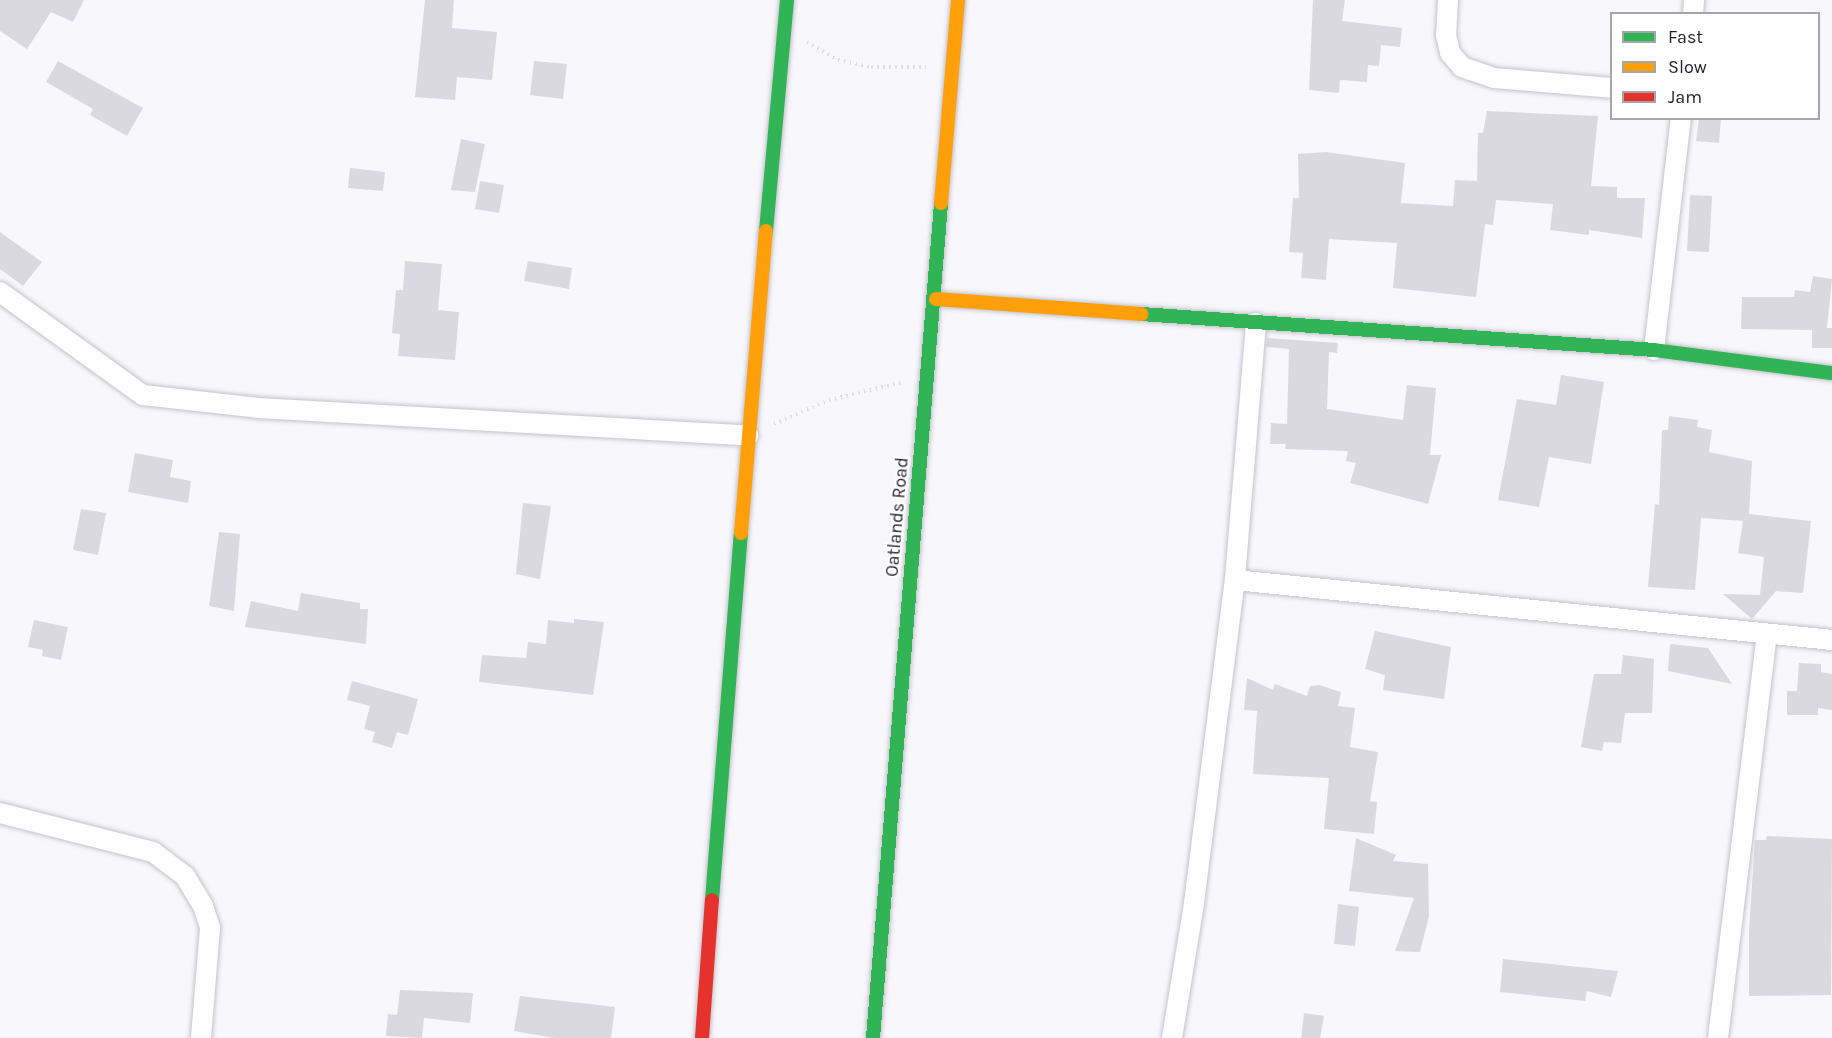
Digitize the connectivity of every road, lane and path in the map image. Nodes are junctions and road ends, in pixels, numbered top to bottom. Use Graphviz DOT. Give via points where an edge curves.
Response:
graph roads {
  1 [pos="787,0"];
  2 [pos="958,0"];
  3 [pos="1448,0"];
  4 [pos="785,28"];
  5 [pos="951,66"];
  6 [pos="1610,88"];
  7 [pos="1681,120"];
  8 [pos="0,292"];
  9 [pos="936,299"];
  10 [pos="1256,323"];
  11 [pos="1654,350"];
  12 [pos="1832,373"];
  13 [pos="927,376"];
  14 [pos="748,435"];
  15 [pos="1235,580"];
  16 [pos="1767,636"];
  17 [pos="1832,640"];
  18 [pos="0,813"];
  19 [pos="201,1038"];
  20 [pos="702,1038"];
  21 [pos="873,1038"];
  22 [pos="1172,1038"];
  23 [pos="1718,1038"];
  1 -- 4 [label="street"];
  2 -- 5 [label="street, Oatlands Road"];
  3 -- 6 [label="street" via="1446,35 1450,53 1462,67 1494,78"];
  4 -- 5 [label="path" via="838,60 872,67"];
  4 -- 14 [label="street"];
  5 -- 9 [label="street, Oatlands Road"];
  7 -- 11 [label="street"];
  8 -- 14 [label="street" via="143,395 258,408"];
  9 -- 10 [label="street"];
  9 -- 13 [label="street, Oatlands Road"];
  10 -- 11 [label="street"];
  10 -- 15 [label="street"];
  11 -- 12 [label="street"];
  13 -- 14 [label="path" via="829,400"];
  13 -- 21 [label="street, Oatlands Road"];
  14 -- 20 [label="street"];
  15 -- 16 [label="street"];
  15 -- 22 [label="street" via="1194,903"];
  16 -- 17 [label="street"];
  16 -- 23 [label="street"];
  18 -- 19 [label="street" via="153,852 184,876 203,906 210,928"];
}
